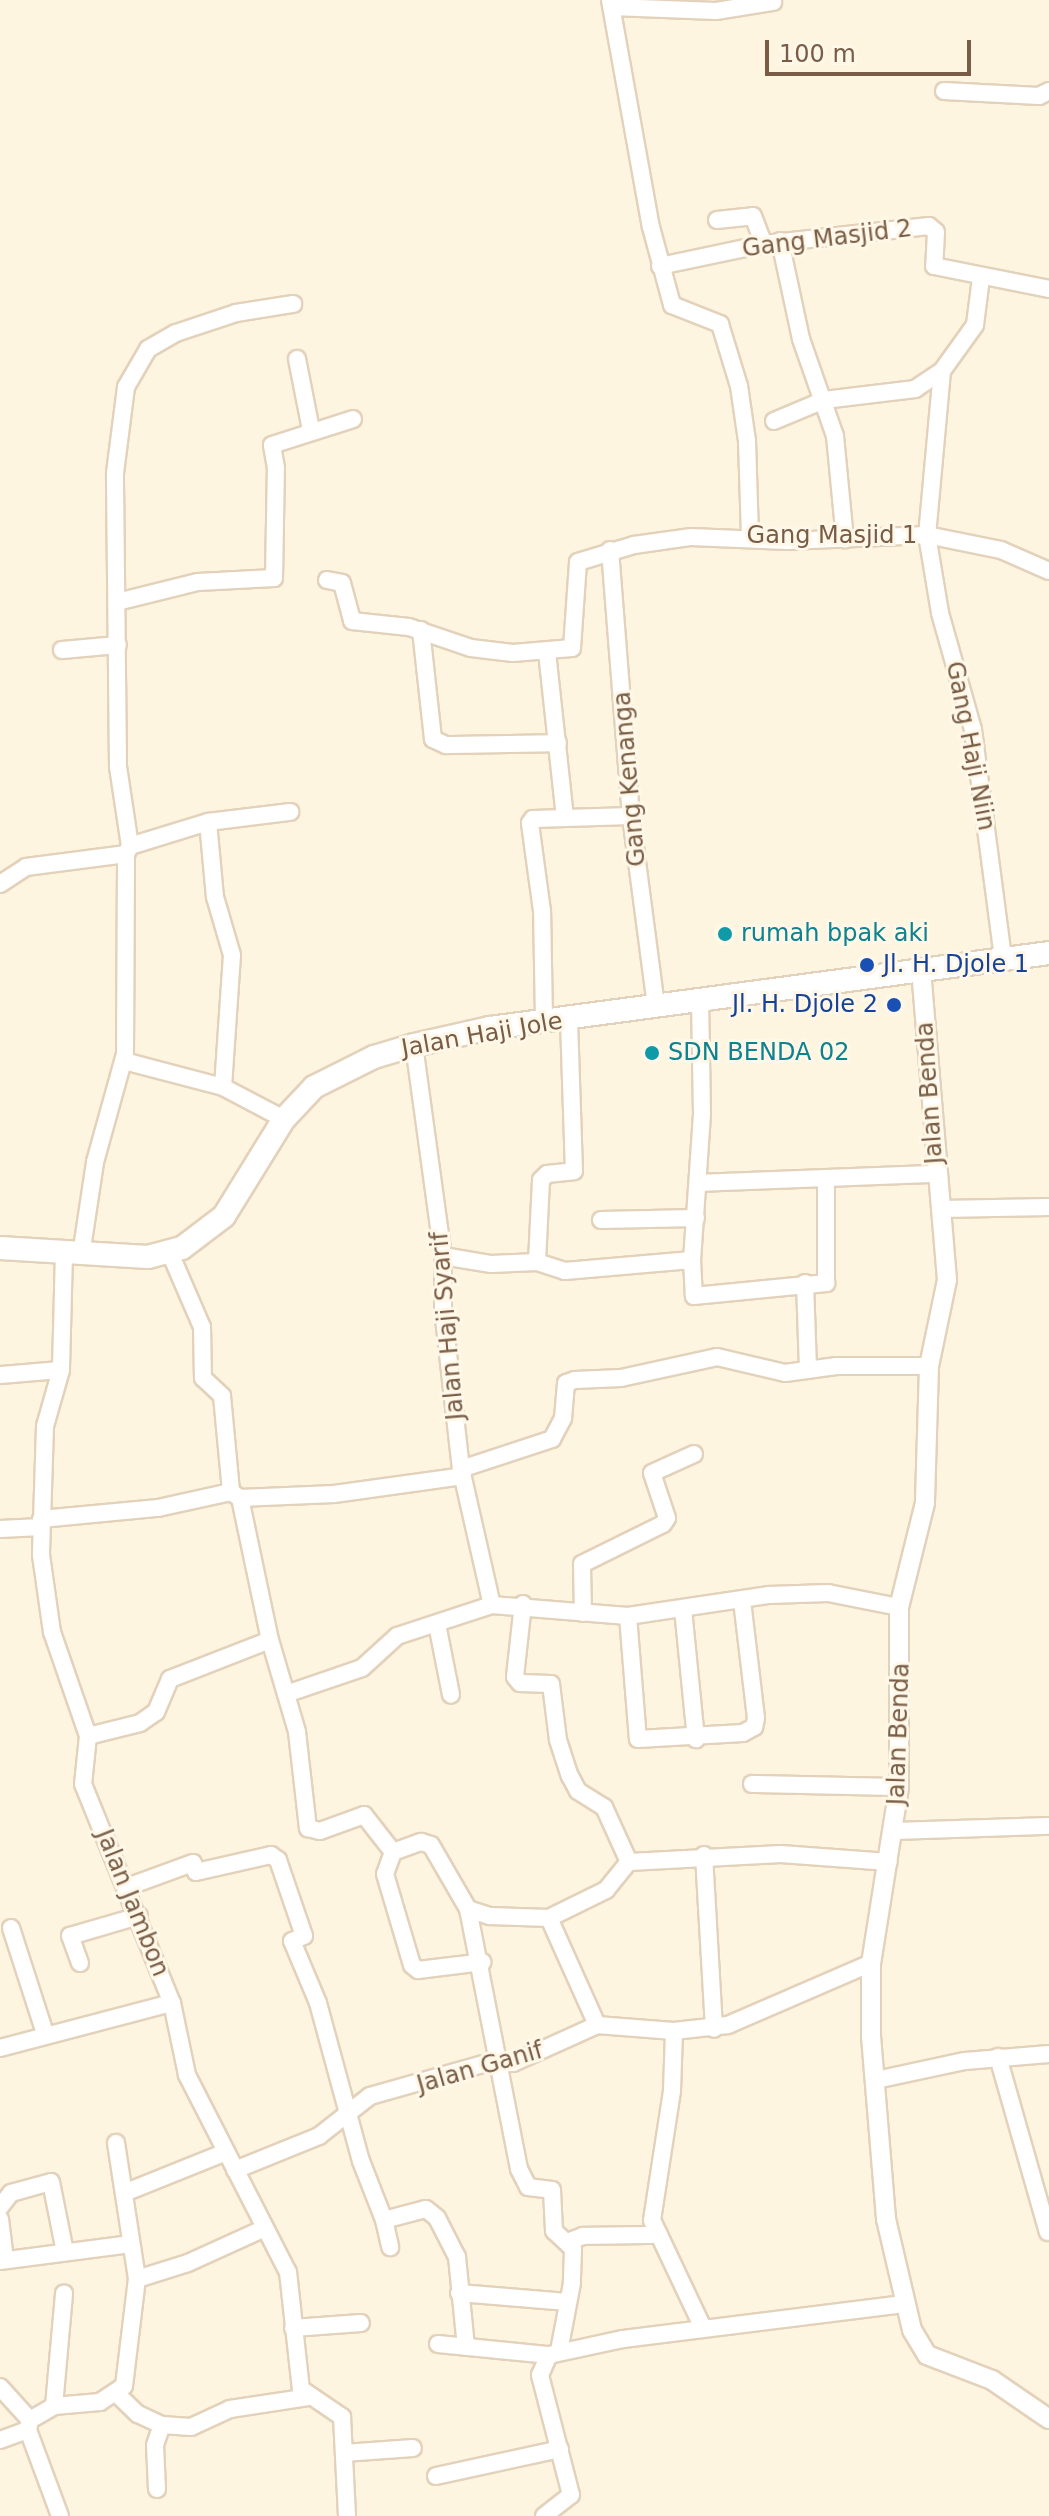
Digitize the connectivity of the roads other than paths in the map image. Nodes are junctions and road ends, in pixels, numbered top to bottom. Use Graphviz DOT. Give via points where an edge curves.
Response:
graph roads {
  1 [pos="773,2"];
  2 [pos="611,4"];
  3 [pos="944,91"];
  4 [pos="1049,91"];
  5 [pos="717,220"];
  6 [pos="772,242"];
  7 [pos="660,266"];
  8 [pos="981,278"];
  9 [pos="1049,289"];
  10 [pos="293,304"];
  11 [pos="297,359"];
  12 [pos="942,371"];
  13 [pos="824,400"];
  14 [pos="353,419"];
  15 [pos="774,421"];
  16 [pos="311,430"];
  17 [pos="927,535"];
  18 [pos="750,537"];
  19 [pos="845,540"];
  20 [pos="610,550"];
  21 [pos="1049,571"];
  22 [pos="327,580"];
  23 [pos="117,602"];
  24 [pos="421,630"];
  25 [pos="118,645"];
  26 [pos="62,650"];
  27 [pos="547,652"];
  28 [pos="558,743"];
  29 [pos="290,812"];
  30 [pos="631,816"];
  31 [pos="565,818"];
  32 [pos="208,822"];
  33 [pos="128,850"];
  34 [pos="0,884"];
  35 [pos="1049,953"];
  36 [pos="1003,958"];
  37 [pos="921,970"];
  38 [pos="700,999"];
  39 [pos="656,1007"];
  40 [pos="569,1019"];
  41 [pos="544,1021"];
  42 [pos="414,1045"];
  43 [pos="124,1061"];
  44 [pos="223,1087"];
  45 [pos="284,1119"];
  46 [pos="935,1174"];
  47 [pos="826,1178"];
  48 [pos="698,1183"];
  49 [pos="1049,1207"];
  50 [pos="940,1209"];
  51 [pos="696,1218"];
  52 [pos="601,1220"];
  53 [pos="0,1248"];
  54 [pos="170,1253"];
  55 [pos="72,1254"];
  56 [pos="443,1256"];
  57 [pos="692,1260"];
  58 [pos="537,1262"];
  59 [pos="805,1283"];
  60 [pos="929,1366"];
  61 [pos="61,1370"];
  62 [pos="808,1370"];
  63 [pos="0,1375"];
  64 [pos="694,1454"];
  65 [pos="462,1473"];
  66 [pos="235,1495"];
  67 [pos="41,1523"];
  68 [pos="0,1529"];
  69 [pos="742,1600"];
  70 [pos="523,1604"];
  71 [pos="492,1605"];
  72 [pos="899,1607"];
  73 [pos="683,1609"];
  74 [pos="583,1613"];
  75 [pos="628,1616"];
  76 [pos="437,1624"];
  77 [pos="270,1640"];
  78 [pos="286,1694"];
  79 [pos="451,1695"];
  80 [pos="88,1736"];
  81 [pos="696,1739"];
  82 [pos="752,1784"];
  83 [pos="899,1787"];
  84 [pos="1049,1826"];
  85 [pos="895,1831"];
  86 [pos="393,1852"];
  87 [pos="704,1855"];
  88 [pos="629,1862"];
  89 [pos="889,1862"];
  90 [pos="127,1887"];
  91 [pos="468,1909"];
  92 [pos="139,1916"];
  93 [pos="549,1918"];
  94 [pos="11,1928"];
  95 [pos="483,1962"];
  96 [pos="80,1963"];
  97 [pos="871,1963"];
  98 [pos="172,2003"];
  99 [pos="597,2025"];
  100 [pos="714,2029"];
  101 [pos="674,2031"];
  102 [pos="45,2033"];
  103 [pos="0,2048"];
  104 [pos="1049,2054"];
  105 [pos="998,2057"];
  106 [pos="501,2063"];
  107 [pos="876,2080"];
  108 [pos="346,2115"];
  109 [pos="116,2143"];
  110 [pos="226,2152"];
  111 [pos="235,2170"];
  112 [pos="124,2193"];
  113 [pos="0,2207"];
  114 [pos="0,2219"];
  115 [pos="384,2220"];
  116 [pos="263,2229"];
  117 [pos="1048,2232"];
  118 [pos="659,2235"];
  119 [pos="570,2241"];
  120 [pos="131,2244"];
  121 [pos="390,2247"];
  122 [pos="65,2252"];
  123 [pos="3,2261"];
  124 [pos="137,2279"];
  125 [pos="64,2293"];
  126 [pos="459,2293"];
  127 [pos="568,2302"];
  128 [pos="904,2304"];
  129 [pos="361,2323"];
  130 [pos="293,2328"];
  131 [pos="703,2328"];
  132 [pos="438,2344"];
  133 [pos="466,2347"];
  134 [pos="554,2353"];
  135 [pos="0,2387"];
  136 [pos="117,2394"];
  137 [pos="308,2397"];
  138 [pos="54,2406"];
  139 [pos="1049,2419"];
  140 [pos="29,2425"];
  141 [pos="162,2425"];
  142 [pos="0,2440"];
  143 [pos="413,2448"];
  144 [pos="560,2449"];
  145 [pos="344,2453"];
  146 [pos="436,2476"];
  147 [pos="157,2489"];
  148 [pos="60,2516"];
  149 [pos="347,2516"];
  150 [pos="544,2516"];
  1 -- 2 [label="street" via="716,11"];
  2 -- 7 [label="street"];
  3 -- 4 [label="street" via="1039,96"];
  5 -- 6 [label="street" via="753,216"];
  6 -- 7 [label="street, Gang Masjid 2"];
  6 -- 8 [label="street, Gang Masjid 2" via="929,226 936,232 934,266"];
  6 -- 13 [label="street"];
  7 -- 18 [label="street" via="674,309 721,327 739,386 747,441"];
  8 -- 9 [label="street, Gang Masjid 2"];
  8 -- 12 [label="street" via="975,325"];
  10 -- 23 [label="street, Jalan Jambon" via="198,325 159,342 139,361 126,387 115,473"];
  11 -- 16 [label="street"];
  12 -- 13 [label="street" via="915,389"];
  12 -- 17 [label="street, Gang Haji Niin"];
  13 -- 15 [label="street"];
  13 -- 19 [label="street" via="835,436"];
  14 -- 16 [label="street"];
  16 -- 23 [label="street" via="272,445 274,578 198,582"];
  17 -- 19 [label="street, Gang Masjid 1"];
  17 -- 21 [label="street, Gang Masjid 1" via="1001,550"];
  17 -- 36 [label="street, Gang Haji Niin" via="940,613 973,730"];
  18 -- 19 [label="street, Gang Masjid 1"];
  18 -- 20 [label="street, Gang Masjid 1" via="691,537"];
  20 -- 27 [label="street, Gang Masjid 1" via="578,562 574,645"];
  20 -- 30 [label="street, Gang Kenanga"];
  22 -- 24 [label="street" via="342,583 350,619"];
  23 -- 25 [label="street, Jalan Jambon"];
  24 -- 27 [label="street" via="488,651"];
  24 -- 28 [label="street" via="433,739 446,745"];
  25 -- 26 [label="street"];
  25 -- 33 [label="street, Jalan Jambon" via="118,767"];
  27 -- 28 [label="street"];
  28 -- 31 [label="street"];
  29 -- 32 [label="street"];
  30 -- 31 [label="street"];
  30 -- 39 [label="street, Gang Kenanga"];
  31 -- 41 [label="street" via="530,823 542,911"];
  32 -- 33 [label="street"];
  32 -- 44 [label="street" via="215,897 232,955"];
  33 -- 34 [label="street" via="26,867"];
  33 -- 43 [label="street, Jalan Jambon"];
  35 -- 36 [label="main road, Jalan Haji Jole"];
  36 -- 37 [label="main road, Jalan Haji Jole"];
  37 -- 38 [label="main road, Jalan Haji Jole"];
  37 -- 46 [label="street, Jalan Benda"];
  38 -- 39 [label="main road, Jalan Haji Jole"];
  38 -- 48 [label="street"];
  39 -- 40 [label="main road, Jalan Haji Jole"];
  40 -- 41 [label="main road, Jalan Haji Jole"];
  40 -- 58 [label="street" via="574,1171 547,1174 541,1180"];
  41 -- 42 [label="main road, Jalan Haji Jole"];
  42 -- 45 [label="main road, Jalan Haji Jole" via="334,1075 314,1087"];
  42 -- 56 [label="street, Jalan Haji Syarif"];
  43 -- 44 [label="street"];
  43 -- 55 [label="street, Jalan Jambon"];
  44 -- 45 [label="street"];
  45 -- 54 [label="main road, Jalan Haji Jole" via="224,1216 204,1236"];
  46 -- 47 [label="street"];
  46 -- 50 [label="street, Jalan Benda"];
  47 -- 48 [label="street"];
  47 -- 59 [label="street" via="827,1281"];
  48 -- 51 [label="street"];
  49 -- 50 [label="street"];
  50 -- 60 [label="street, Jalan Benda" via="947,1280"];
  51 -- 52 [label="street"];
  51 -- 57 [label="street"];
  53 -- 55 [label="main road, Jalan Haji Jole"];
  54 -- 55 [label="main road, Jalan Haji Jole"];
  54 -- 66 [label="street" via="202,1327 203,1378 222,1396"];
  55 -- 61 [label="street, Jalan Jambon"];
  56 -- 58 [label="street" via="491,1264"];
  56 -- 65 [label="street, Jalan Haji Syarif" via="443,1309"];
  57 -- 58 [label="street" via="565,1271"];
  57 -- 59 [label="street" via="696,1297"];
  59 -- 62 [label="street"];
  60 -- 62 [label="street"];
  60 -- 72 [label="street, Jalan Benda" via="925,1503"];
  61 -- 63 [label="street"];
  61 -- 67 [label="street, Jalan Jambon" via="45,1426"];
  62 -- 65 [label="street" via="785,1373 717,1357 621,1378 575,1380 566,1383 563,1418 552,1439"];
  64 -- 74 [label="street" via="652,1473 667,1518 663,1524 583,1562"];
  65 -- 66 [label="street" via="380,1490"];
  65 -- 71 [label="street, Jalan Haji Syarif"];
  66 -- 67 [label="street"];
  66 -- 77 [label="street"];
  67 -- 68 [label="street"];
  67 -- 80 [label="street, Jalan Jambon" via="52,1632"];
  69 -- 72 [label="street" via="828,1593"];
  69 -- 73 [label="street"];
  69 -- 81 [label="street" via="754,1727"];
  70 -- 71 [label="street"];
  70 -- 74 [label="street"];
  70 -- 88 [label="street" via="515,1677 520,1683 551,1684 558,1740 570,1776 578,1791 604,1807"];
  71 -- 76 [label="street"];
  72 -- 83 [label="street, Jalan Benda"];
  73 -- 75 [label="street"];
  73 -- 81 [label="street"];
  74 -- 75 [label="street"];
  75 -- 81 [label="street" via="638,1739"];
  76 -- 78 [label="street" via="385,1643 362,1668"];
  76 -- 79 [label="street"];
  77 -- 78 [label="street"];
  77 -- 80 [label="street" via="170,1679 156,1712 140,1723"];
  78 -- 86 [label="street" via="302,1759 308,1828 320,1831 364,1815"];
  80 -- 90 [label="street, Jalan Jambon" via="83,1784"];
  82 -- 83 [label="street"];
  83 -- 85 [label="street, Jalan Benda"];
  84 -- 85 [label="street"];
  85 -- 89 [label="street, Jalan Benda"];
  86 -- 91 [label="street" via="426,1841"];
  86 -- 95 [label="street" via="385,1874 412,1965 418,1970"];
  87 -- 88 [label="street"];
  87 -- 89 [label="street"];
  87 -- 100 [label="street"];
  88 -- 93 [label="street" via="606,1890"];
  89 -- 97 [label="street, Jalan Benda"];
  90 -- 92 [label="street, Jalan Jambon"];
  90 -- 108 [label="street" via="193,1863 196,1872 271,1855 278,1860 304,1936 292,1941 318,2003"];
  91 -- 93 [label="street" via="490,1916"];
  91 -- 95 [label="street"];
  92 -- 96 [label="street" via="70,1936"];
  92 -- 98 [label="street, Jalan Jambon"];
  93 -- 99 [label="street"];
  94 -- 102 [label="street"];
  95 -- 106 [label="street"];
  97 -- 100 [label="street"];
  97 -- 107 [label="street, Jalan Benda"];
  98 -- 102 [label="street"];
  98 -- 110 [label="street, Jalan Jambon" via="187,2075"];
  99 -- 101 [label="street"];
  99 -- 106 [label="street, Jalan Ganif" via="535,2056"];
  100 -- 101 [label="street"];
  101 -- 118 [label="street" via="672,2091 652,2220"];
  102 -- 103 [label="street"];
  104 -- 105 [label="street"];
  105 -- 107 [label="street"];
  105 -- 117 [label="street"];
  106 -- 108 [label="street, Jalan Ganif" via="370,2096"];
  106 -- 119 [label="street" via="503,2107 524,2182 552,2190 554,2231"];
  107 -- 128 [label="street, Jalan Benda" via="889,2243"];
  108 -- 111 [label="street, Jalan Ganif" via="319,2136"];
  108 -- 115 [label="street"];
  109 -- 112 [label="street"];
  110 -- 111 [label="street, Jalan Jambon"];
  110 -- 112 [label="street"];
  111 -- 116 [label="street, Jalan Jambon"];
  112 -- 120 [label="street"];
  113 -- 122 [label="street" via="11,2193 51,2182"];
  114 -- 123 [label="street"];
  115 -- 121 [label="street"];
  115 -- 126 [label="street" via="426,2209 433,2213 457,2257"];
  116 -- 124 [label="street"];
  116 -- 130 [label="street, Jalan Jambon" via="288,2272"];
  118 -- 119 [label="street" via="583,2236"];
  118 -- 131 [label="street"];
  119 -- 127 [label="street"];
  120 -- 122 [label="street"];
  120 -- 124 [label="street"];
  122 -- 123 [label="street"];
  124 -- 136 [label="street" via="124,2386"];
  125 -- 138 [label="street"];
  126 -- 127 [label="street"];
  126 -- 133 [label="street"];
  127 -- 134 [label="street"];
  128 -- 131 [label="street"];
  128 -- 139 [label="street, Jalan Benda" via="927,2355 992,2380"];
  129 -- 130 [label="street"];
  130 -- 137 [label="street, Jalan Jambon" via="301,2389"];
  131 -- 134 [label="street"];
  132 -- 133 [label="street"];
  133 -- 134 [label="street"];
  134 -- 144 [label="street" via="540,2375"];
  135 -- 140 [label="street"];
  136 -- 138 [label="street" via="100,2402"];
  136 -- 141 [label="street" via="138,2414"];
  137 -- 141 [label="street" via="255,2403 191,2427"];
  137 -- 145 [label="street" via="342,2417"];
  138 -- 140 [label="street"];
  140 -- 142 [label="street"];
  140 -- 148 [label="street"];
  141 -- 147 [label="street" via="155,2445"];
  143 -- 145 [label="street"];
  144 -- 146 [label="street"];
  144 -- 150 [label="street" via="571,2495"];
  145 -- 149 [label="street"];
}
